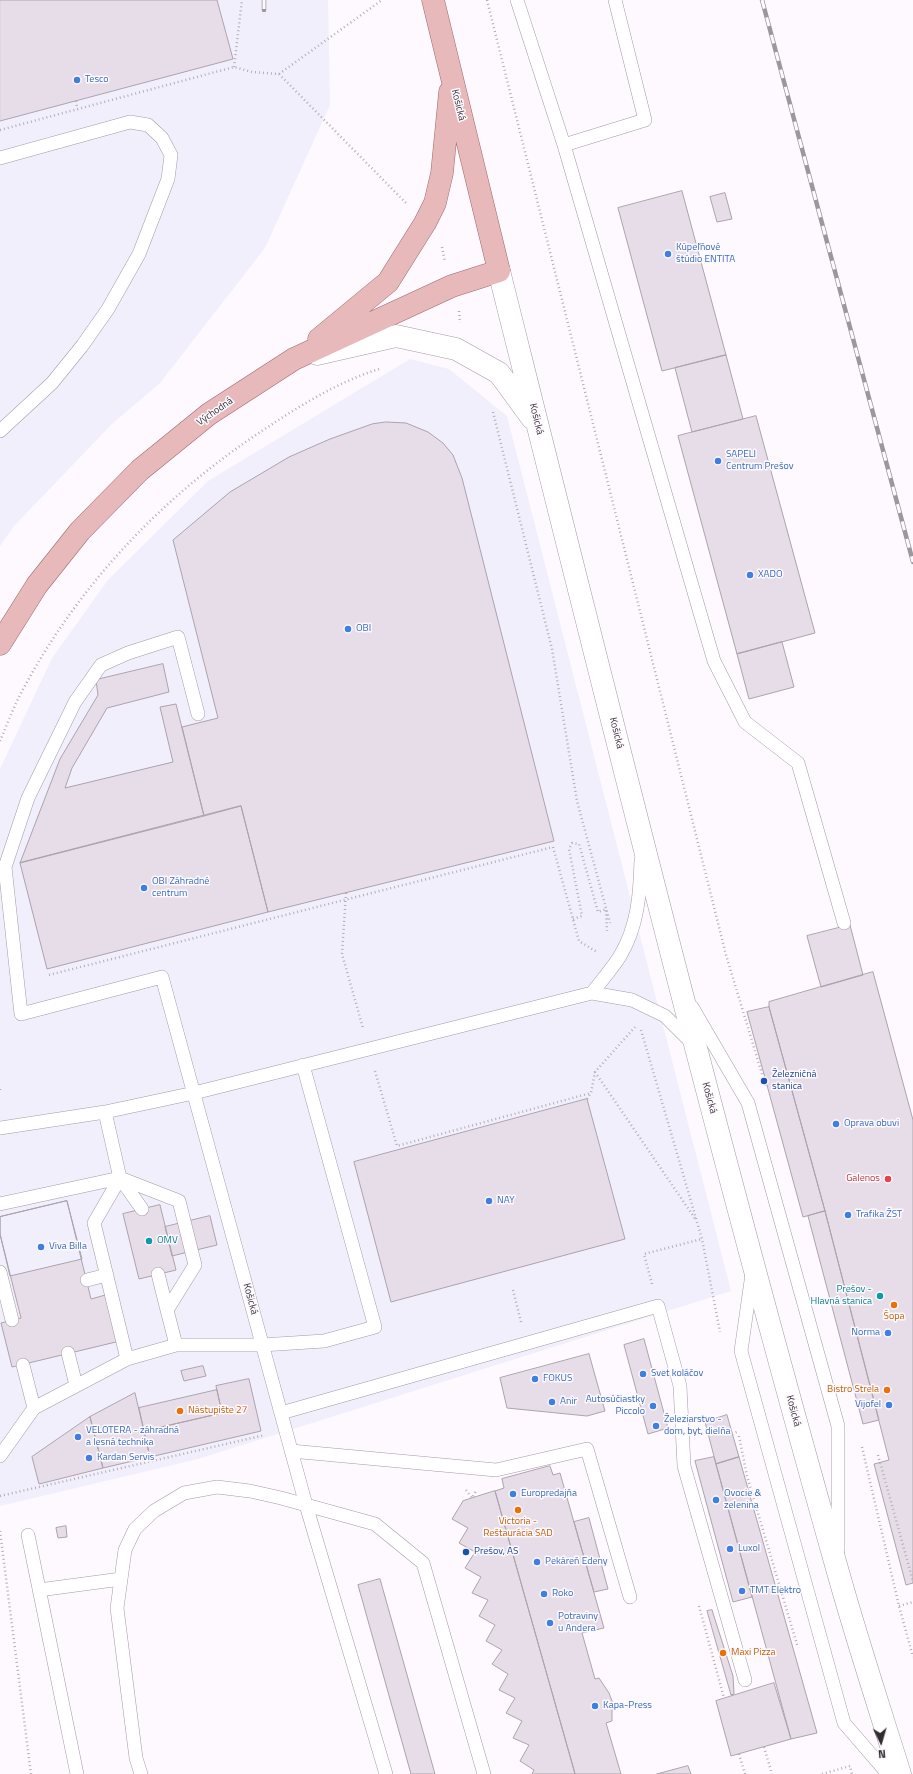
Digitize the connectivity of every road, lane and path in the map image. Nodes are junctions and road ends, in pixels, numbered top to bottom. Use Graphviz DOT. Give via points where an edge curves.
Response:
graph roads {
  1 [pos="242,0"];
  2 [pos="382,0"];
  3 [pos="433,0"];
  4 [pos="487,0"];
  5 [pos="517,0"];
  6 [pos="615,0"];
  7 [pos="234,67"];
  8 [pos="279,74"];
  9 [pos="452,77"];
  10 [pos="76,101"];
  11 [pos="78,109"];
  12 [pos="0,130"];
  13 [pos="564,145"];
  14 [pos="0,158"];
  15 [pos="412,208"];
  16 [pos="499,271"];
  17 [pos="294,359"];
  18 [pos="383,368"];
  19 [pos="492,407"];
  20 [pos="538,428"];
  21 [pos="0,431"];
  22 [pos="0,644"];
  23 [pos="198,714"];
  24 [pos="0,741"];
  25 [pos="642,838"];
  26 [pos="346,893"];
  27 [pos="345,900"];
  28 [pos="606,910"];
  29 [pos="573,919"];
  30 [pos="844,923"];
  31 [pos="607,932"];
  32 [pos="601,954"];
  33 [pos="620,956"];
  34 [pos="49,974"];
  35 [pos="680,987"];
  36 [pos="592,993"];
  37 [pos="744,1015"];
  38 [pos="695,1046"];
  39 [pos="369,1048"];
  40 [pos="303,1065"];
  41 [pos="595,1072"];
  42 [pos="0,1089"];
  43 [pos="0,1092"];
  44 [pos="194,1093"];
  45 [pos="592,1093"];
  46 [pos="588,1099"];
  47 [pos="105,1112"];
  48 [pos="0,1128"];
  49 [pos="120,1178"];
  50 [pos="0,1204"];
  51 [pos="142,1209"];
  52 [pos="697,1223"];
  53 [pos="702,1239"];
  54 [pos="753,1265"];
  55 [pos="0,1272"];
  56 [pos="158,1274"];
  57 [pos="107,1275"];
  58 [pos="87,1280"];
  59 [pos="513,1290"];
  60 [pos="658,1306"];
  61 [pos="167,1310"];
  62 [pos="12,1320"];
  63 [pos="721,1337"];
  64 [pos="527,1343"];
  65 [pos="176,1345"];
  66 [pos="262,1345"];
  67 [pos="68,1353"];
  68 [pos="127,1359"];
  69 [pos="23,1365"];
  70 [pos="76,1385"];
  71 [pos="34,1408"];
  72 [pos="281,1413"];
  73 [pos="737,1424"];
  74 [pos="286,1430"];
  75 [pos="739,1431"];
  76 [pos="732,1434"];
  77 [pos="291,1451"];
  78 [pos="878,1455"];
  79 [pos="0,1456"];
  80 [pos="743,1472"];
  81 [pos="747,1476"];
  82 [pos="0,1496"];
  83 [pos="306,1505"];
  84 [pos="0,1531"];
  85 [pos="28,1536"];
  86 [pos="839,1576"];
  87 [pos="121,1579"];
  88 [pos="913,1581"];
  89 [pos="39,1590"];
  90 [pos="630,1597"];
  91 [pos="913,1602"];
  92 [pos="899,1606"];
  93 [pos="799,1652"];
  94 [pos="745,1680"];
  95 [pos="764,1747"];
  96 [pos="739,1754"];
  97 [pos="845,1760"];
  98 [pos="850,1766"];
  99 [pos="31,1774"];
  100 [pos="76,1774"];
  101 [pos="141,1774"];
  102 [pos="386,1774"];
  103 [pos="484,1774"];
  104 [pos="745,1774"];
  105 [pos="772,1774"];
  106 [pos="822,1774"];
  107 [pos="852,1774"];
  108 [pos="888,1774"];
  109 [pos="900,1774"];
  1 -- 7 [label="path"];
  2 -- 8 [label="path"];
  3 -- 9 [label="main road, Košická"];
  4 -- 37 [label="path" via="726,955"];
  5 -- 13 [label="lane"];
  6 -- 13 [label="lane" via="645,120"];
  7 -- 8 [label="path" via="252,72"];
  7 -- 11 [label="path"];
  8 -- 15 [label="path"];
  9 -- 16 [label="main road, Košická"];
  9 -- 17 [label="main road" via="442,173 435,203 424,223 388,282"];
  10 -- 11 [label="path"];
  11 -- 12 [label="path"];
  13 -- 30 [label="lane" via="714,661 745,722 798,762"];
  14 -- 21 [label="lane" via="130,122 148,125 162,138 171,155 168,179 139,254 108,309 52,383"];
  16 -- 17 [label="main road, Východná" via="452,286"];
  16 -- 20 [label="street, Košická"];
  17 -- 20 [label="street" via="396,336 456,349 498,373"];
  17 -- 22 [label="main road, Východná" via="209,414 140,470 80,531 37,585"];
  18 -- 24 [label="path" via="342,385 291,412 235,448 155,515 118,552 86,591 49,644 19,698"];
  19 -- 28 [label="path" via="552,649 577,801"];
  20 -- 25 [label="street, Košická"];
  23 -- 44 [label="lane" via="178,637 128,653 101,665 75,702 28,798 5,867 22,1014 162,977"];
  25 -- 33 [label="lane, Košická" via="640,899 631,933"];
  25 -- 35 [label="street, Košická"];
  26 -- 27 [label="path"];
  27 -- 29 [label="path" via="553,847"];
  27 -- 34 [label="path"];
  27 -- 39 [label="path" via="342,954"];
  28 -- 29 [label="path" via="598,912 578,844 572,843 569,849 582,916"];
  28 -- 31 [label="path"];
  28 -- 33 [label="path"];
  29 -- 32 [label="path" via="578,941"];
  33 -- 36 [label="lane, Košická"];
  35 -- 38 [label="street, Košická"];
  35 -- 86 [label="lane" via="748,1103 838,1426"];
  36 -- 38 [label="lane, Košická" via="632,1000 666,1016"];
  36 -- 39 [label="lane, Košická"];
  38 -- 54 [label="street, Košická"];
  39 -- 40 [label="lane, Košická"];
  39 -- 45 [label="path" via="397,1146"];
  40 -- 44 [label="lane, Košická"];
  40 -- 66 [label="lane" via="375,1327 324,1341"];
  41 -- 45 [label="path"];
  41 -- 52 [label="path"];
  41 -- 52 [label="path" via="639,1022"];
  42 -- 43 [label="path"];
  44 -- 47 [label="lane, Košická"];
  44 -- 66 [label="lane, Košická"];
  45 -- 46 [label="path"];
  47 -- 48 [label="lane, Košická"];
  47 -- 49 [label="lane"];
  49 -- 50 [label="lane"];
  49 -- 51 [label="lane"];
  49 -- 57 [label="lane" via="94,1223"];
  49 -- 61 [label="lane" via="180,1201 195,1265"];
  52 -- 53 [label="path"];
  53 -- 60 [label="path" via="644,1254"];
  53 -- 63 [label="path"];
  54 -- 86 [label="street, Košická"];
  54 -- 108 [label="lane" via="741,1351 844,1723"];
  55 -- 62 [label="lane" via="11,1298"];
  56 -- 61 [label="lane"];
  57 -- 58 [label="lane"];
  57 -- 68 [label="lane"];
  59 -- 64 [label="path"];
  60 -- 64 [label="lane"];
  60 -- 94 [label="lane" via="680,1386 684,1466"];
  61 -- 65 [label="lane"];
  64 -- 72 [label="lane"];
  65 -- 66 [label="lane"];
  65 -- 68 [label="lane"];
  66 -- 72 [label="lane, Košická"];
  67 -- 70 [label="lane"];
  68 -- 70 [label="lane"];
  69 -- 71 [label="lane"];
  70 -- 71 [label="lane"];
  71 -- 79 [label="lane"];
  72 -- 74 [label="lane, Košická"];
  73 -- 75 [label="path"];
  74 -- 77 [label="lane, Košická"];
  74 -- 82 [label="path"];
  75 -- 76 [label="path"];
  75 -- 81 [label="path"];
  77 -- 83 [label="lane, Košická"];
  77 -- 90 [label="lane" via="496,1470 587,1448"];
  78 -- 88 [label="path"];
  80 -- 81 [label="path"];
  81 -- 93 [label="path"];
  83 -- 87 [label="lane" via="250,1491 217,1487 184,1493 154,1511 135,1529 125,1550"];
  83 -- 102 [label="lane, Košická"];
  83 -- 103 [label="lane" via="374,1524 423,1563"];
  84 -- 99 [label="path"];
  85 -- 89 [label="lane"];
  86 -- 109 [label="street, Košická"];
  87 -- 89 [label="lane"];
  87 -- 101 [label="lane" via="117,1608 136,1758"];
  89 -- 100 [label="lane"];
  91 -- 92 [label="path"];
  95 -- 105 [label="path"];
  96 -- 104 [label="path"];
  97 -- 98 [label="path"];
  98 -- 106 [label="path"];
  98 -- 107 [label="path"];
}
